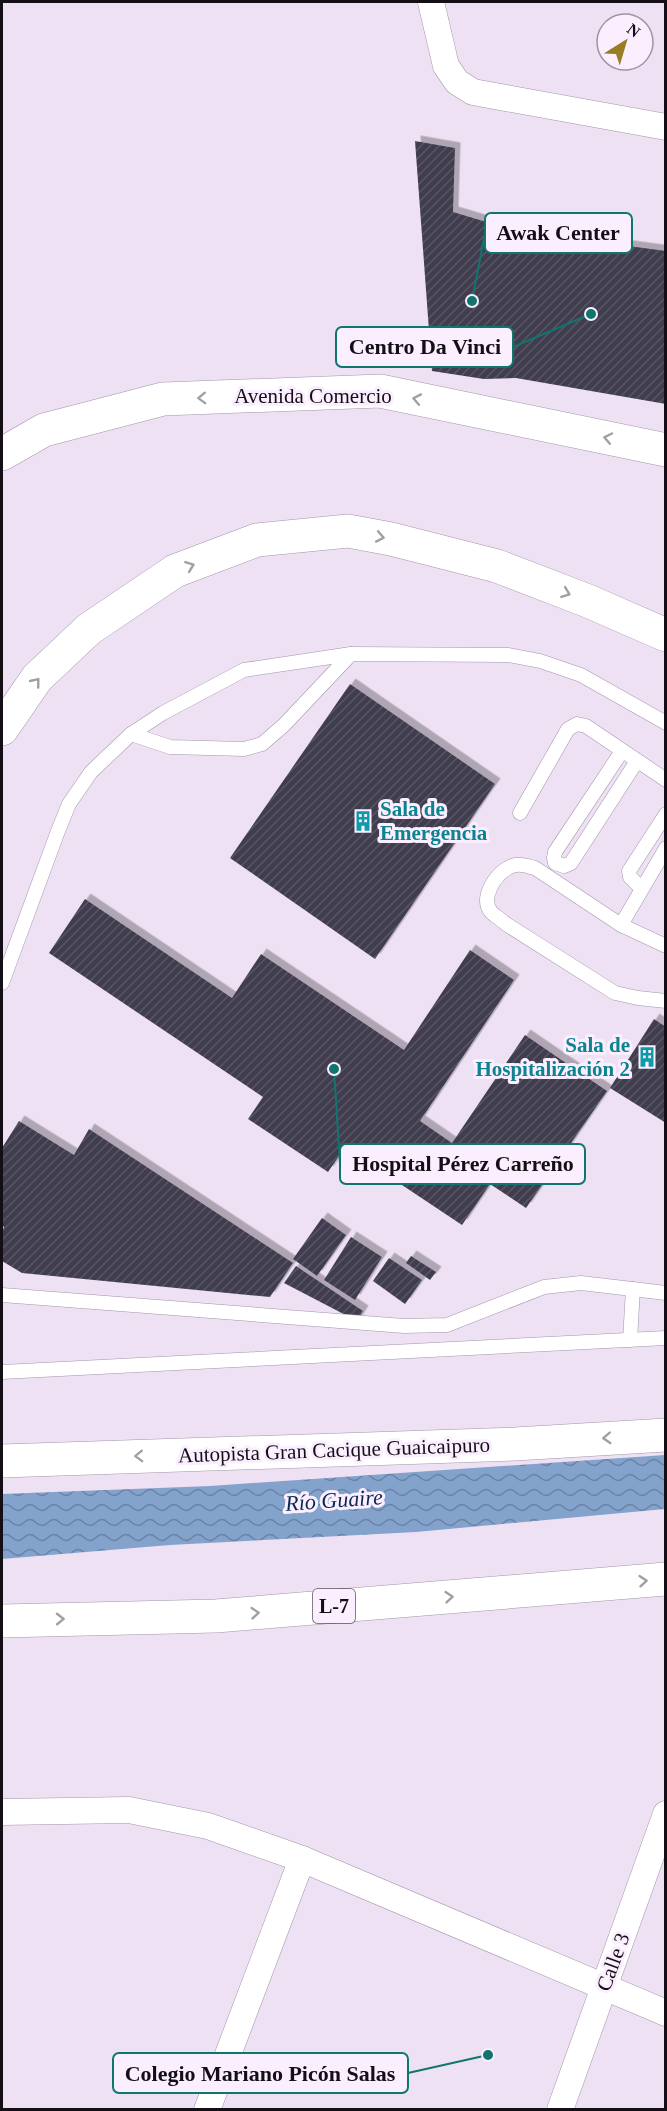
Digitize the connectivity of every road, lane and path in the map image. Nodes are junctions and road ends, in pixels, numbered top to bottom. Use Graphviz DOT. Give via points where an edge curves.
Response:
graph roads {
  1 [pos="431,2"];
  2 [pos="666,127"];
  3 [pos="666,450"];
  4 [pos="2,454"];
  5 [pos="666,635"];
  6 [pos="351,654"];
  7 [pos="666,723"];
  8 [pos="2,729"];
  9 [pos="131,734"];
  10 [pos="622,751"];
  11 [pos="637,761"];
  12 [pos="666,780"];
  13 [pos="520,813"];
  14 [pos="666,814"];
  15 [pos="666,848"];
  16 [pos="641,888"];
  17 [pos="621,926"];
  18 [pos="666,946"];
  19 [pos="2,982"];
  20 [pos="666,1001"];
  21 [pos="633,1289"];
  22 [pos="666,1293"];
  23 [pos="2,1295"];
  24 [pos="666,1338"];
  25 [pos="630,1340"];
  26 [pos="2,1372"];
  27 [pos="663,1432"];
  28 [pos="2,1461"];
  29 [pos="666,1579"];
  30 [pos="2,1621"];
  31 [pos="2,1812"];
  32 [pos="666,1814"];
  33 [pos="302,1860"];
  34 [pos="603,1988"];
  35 [pos="666,2013"];
  36 [pos="207,2109"];
  37 [pos="560,2109"];
  1 -- 2 [label="street" via="446,66 457,82 473,92"];
  3 -- 4 [label="main road, Avenida Comercio, one-way" via="380,391 164,399 44,430"];
  8 -- 5 [label="main road, one-way" via="37,678 89,629 175,571 257,540 348,531 391,539 497,566"];
  6 -- 7 [label="lane" via="508,655 540,661 581,675"];
  6 -- 9 [label="lane" via="244,670"];
  6 -- 9 [label="lane" via="262,744 244,749 170,747"];
  9 -- 19 [label="lane" via="91,772 69,804"];
  10 -- 11 [label="lane"];
  10 -- 11 [label="lane" via="555,852 555,862 564,866 571,862"];
  10 -- 13 [label="lane" via="586,726 577,724 568,729"];
  11 -- 12 [label="lane"];
  14 -- 16 [label="lane" via="629,871"];
  15 -- 16 [label="lane"];
  16 -- 17 [label="lane"];
  17 -- 18 [label="lane"];
  17 -- 20 [label="lane" via="535,868 521,864 509,867 496,879 488,895 491,911 506,924 615,993"];
  21 -- 22 [label="lane"];
  21 -- 23 [label="lane" via="581,1283 544,1287 447,1325 404,1326"];
  21 -- 25 [label="lane"];
  24 -- 25 [label="lane"];
  25 -- 26 [label="lane"];
  27 -- 28 [label="main road, Autopista Gran Cacique Guaicaipuro, one-way" via="515,1444"];
  30 -- 29 [label="main road, L-7, one-way" via="216,1616"];
  31 -- 33 [label="street" via="129,1810 208,1826"];
  32 -- 34 [label="street, Calle 3"];
  33 -- 34 [label="street"];
  33 -- 36 [label="street"];
  34 -- 35 [label="street"];
  34 -- 37 [label="street, Calle 3"];
}
